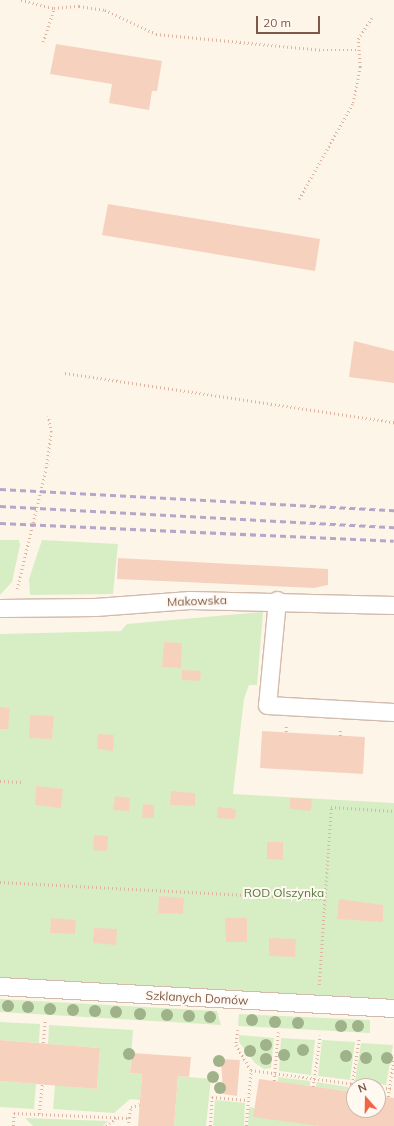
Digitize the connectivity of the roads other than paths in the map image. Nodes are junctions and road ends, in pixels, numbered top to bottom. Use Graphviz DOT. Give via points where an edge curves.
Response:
graph roads {
  1 [pos="277,600"];
  2 [pos="394,605"];
  3 [pos="6,608"];
  4 [pos="394,712"];
  5 [pos="0,986"];
  6 [pos="394,1008"];
  1 -- 2 [label="street, Makowska"];
  1 -- 3 [label="street, Makowska"];
  1 -- 4 [label="street" via="267,705"];
  5 -- 6 [label="street, Szklanych Domów"];
}
